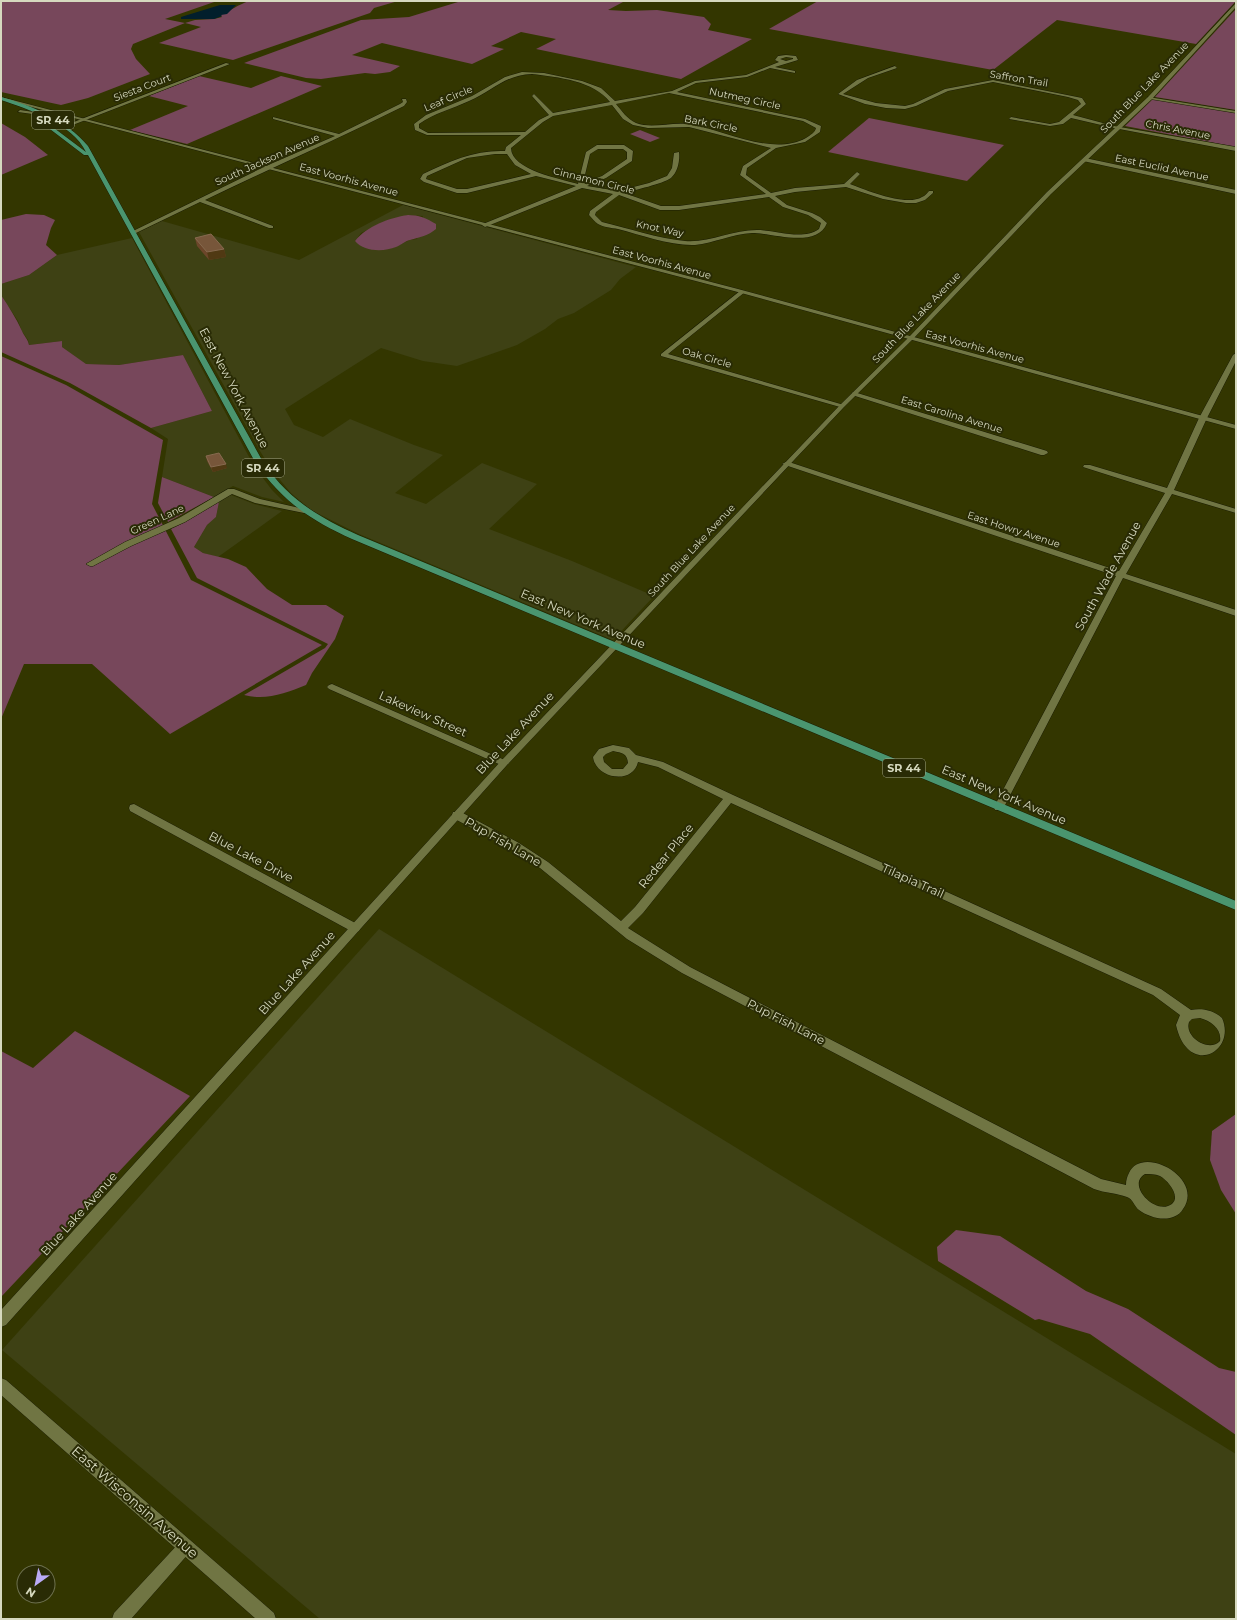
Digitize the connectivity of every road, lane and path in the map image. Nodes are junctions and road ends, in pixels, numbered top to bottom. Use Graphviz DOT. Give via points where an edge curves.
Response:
graph roads {
  1 [pos="1236,5"];
  2 [pos="782,62"];
  3 [pos="228,64"];
  4 [pos="771,67"];
  5 [pos="895,67"];
  6 [pos="793,72"];
  7 [pos="674,92"];
  8 [pos="534,95"];
  9 [pos="1,98"];
  10 [pos="1150,98"];
  11 [pos="404,100"];
  12 [pos="1,103"];
  13 [pos="615,103"];
  14 [pos="20,111"];
  15 [pos="1236,112"];
  16 [pos="44,115"];
  17 [pos="552,115"];
  18 [pos="1071,117"];
  19 [pos="274,118"];
  20 [pos="1011,118"];
  21 [pos="82,119"];
  22 [pos="63,127"];
  23 [pos="1118,127"];
  24 [pos="58,132"];
  25 [pos="526,133"];
  26 [pos="340,136"];
  27 [pos="775,147"];
  28 [pos="1236,149"];
  29 [pos="508,153"];
  30 [pos="677,153"];
  31 [pos="92,158"];
  32 [pos="1085,160"];
  33 [pos="268,167"];
  34 [pos="536,174"];
  35 [pos="857,174"];
  36 [pos="846,185"];
  37 [pos="580,186"];
  38 [pos="931,192"];
  39 [pos="1236,192"];
  40 [pos="618,193"];
  41 [pos="771,195"];
  42 [pos="200,200"];
  43 [pos="485,225"];
  44 [pos="271,227"];
  45 [pos="134,232"];
  46 [pos="742,292"];
  47 [pos="911,338"];
  48 [pos="1236,355"];
  49 [pos="854,394"];
  50 [pos="842,406"];
  51 [pos="1203,418"];
  52 [pos="1236,427"];
  53 [pos="1044,453"];
  54 [pos="786,464"];
  55 [pos="1087,467"];
  56 [pos="1170,492"];
  57 [pos="304,511"];
  58 [pos="1236,511"];
  59 [pos="90,564"];
  60 [pos="1121,575"];
  61 [pos="1236,613"];
  62 [pos="615,646"];
  63 [pos="332,687"];
  64 [pos="632,758"];
  65 [pos="504,763"];
  66 [pos="729,798"];
  67 [pos="999,807"];
  68 [pos="134,808"];
  69 [pos="457,815"];
  70 [pos="1236,906"];
  71 [pos="355,928"];
  72 [pos="621,928"];
  73 [pos="1189,1015"];
  74 [pos="1134,1194"];
  75 [pos="1,1320"];
  76 [pos="1,1386"];
  77 [pos="185,1547"];
  78 [pos="120,1619"];
  79 [pos="268,1619"];
  1 -- 10 [label="street, South Blue Lake Avenue"];
  2 -- 4 [label="street"];
  3 -- 21 [label="street, Siesta Court"];
  4 -- 6 [label="street"];
  4 -- 7 [label="street" via="747,76 695,82"];
  5 -- 18 [label="street, Saffron Trail" via="863,80 840,94 848,99 899,108 912,106 935,94 993,81 1080,99 1084,104"];
  7 -- 13 [label="street, Nutmeg Circle"];
  7 -- 27 [label="street, Nutmeg Circle" via="800,119 819,127 814,135 800,143"];
  8 -- 17 [label="street"];
  9 -- 16 [label="main road, East New York Avenue / SR 44"];
  9 -- 21 [label="street, East Voorhis Avenue"];
  10 -- 15 [label="street"];
  10 -- 23 [label="street, South Blue Lake Avenue"];
  11 -- 26 [label="street, South Jackson Avenue" via="402,105"];
  12 -- 14 [label="main road, East New York Avenue / SR 44"];
  13 -- 17 [label="street"];
  13 -- 25 [label="street, Leaf Circle" via="600,90 582,83 526,73 513,75 468,101 423,118 416,124 417,129 427,134"];
  13 -- 27 [label="street, Bark Circle" via="628,122 643,127 689,126"];
  14 -- 16 [label="street, East Voorhis Avenue"];
  14 -- 24 [label="main road, East New York Avenue / SR 44"];
  16 -- 21 [label="street, East Voorhis Avenue"];
  16 -- 22 [label="main road, East New York Avenue / SR 44"];
  17 -- 25 [label="street"];
  18 -- 20 [label="street, Saffron Trail" via="1061,123 1050,125"];
  18 -- 23 [label="street, Chris Avenue"];
  19 -- 26 [label="street"];
  21 -- 22 [label="street, Siesta Court"];
  21 -- 33 [label="street, East Voorhis Avenue"];
  22 -- 24 [label="main road"];
  22 -- 31 [label="main road, East New York Avenue / SR 44" via="90,150"];
  23 -- 28 [label="street, Chris Avenue"];
  23 -- 32 [label="street, South Blue Lake Avenue"];
  24 -- 31 [label="main road, East New York Avenue / SR 44"];
  25 -- 29 [label="street" via="508,148"];
  26 -- 33 [label="street, South Jackson Avenue"];
  27 -- 41 [label="street" via="744,167 743,175"];
  29 -- 34 [label="street, Cinnamon Circle" via="517,164"];
  29 -- 34 [label="street" via="480,152 470,155 425,175 423,179 457,191 467,191"];
  30 -- 40 [label="street, Knot Way" via="676,168 669,177"];
  31 -- 45 [label="main road, East New York Avenue / SR 44"];
  32 -- 39 [label="street, East Euclid Avenue"];
  32 -- 47 [label="street, South Blue Lake Avenue" via="1049,193"];
  33 -- 42 [label="street, South Jackson Avenue"];
  33 -- 43 [label="street, East Voorhis Avenue"];
  34 -- 37 [label="street, Cinnamon Circle"];
  35 -- 36 [label="street"];
  36 -- 38 [label="street" via="869,194 903,201 923,199"];
  36 -- 41 [label="street, Cinnamon Circle"];
  37 -- 37 [label="street" via="604,177 630,160 630,151 624,147 597,147 588,153"];
  37 -- 40 [label="street, Cinnamon Circle"];
  37 -- 43 [label="street"];
  40 -- 41 [label="street, Cinnamon Circle" via="660,208 679,208"];
  40 -- 41 [label="street, Knot Way" via="593,211 595,220 675,242 701,243 756,231 801,236 813,234 823,227 824,223 818,218 785,206"];
  42 -- 44 [label="street"];
  42 -- 45 [label="street, South Jackson Avenue"];
  43 -- 46 [label="street, East Voorhis Avenue"];
  45 -- 57 [label="main road, East New York Avenue / SR 44" via="262,467 278,488"];
  46 -- 47 [label="street, East Voorhis Avenue"];
  46 -- 50 [label="street, Oak Circle" via="663,355"];
  47 -- 49 [label="street, South Blue Lake Avenue"];
  47 -- 51 [label="street, East Voorhis Avenue"];
  48 -- 51 [label="street, South Wade Avenue"];
  49 -- 50 [label="street, South Blue Lake Avenue"];
  49 -- 53 [label="street, East Carolina Avenue"];
  50 -- 54 [label="street, South Blue Lake Avenue"];
  51 -- 52 [label="street, East Voorhis Avenue"];
  51 -- 56 [label="street, South Wade Avenue"];
  54 -- 60 [label="street, East Howry Avenue"];
  54 -- 62 [label="street, South Blue Lake Avenue"];
  55 -- 56 [label="street"];
  56 -- 58 [label="street"];
  56 -- 60 [label="street, South Wade Avenue"];
  57 -- 59 [label="street, Green Lane" via="231,491 182,520"];
  57 -- 62 [label="main road, East New York Avenue / SR 44" via="355,538"];
  60 -- 61 [label="street, East Howry Avenue"];
  60 -- 67 [label="street, South Wade Avenue"];
  62 -- 65 [label="street, Blue Lake Avenue"];
  62 -- 67 [label="main road, East New York Avenue / SR 44"];
  63 -- 65 [label="street, Lakeview Street"];
  64 -- 66 [label="street, Tilapia Trail" via="660,764"];
  65 -- 69 [label="street, Blue Lake Avenue"];
  66 -- 72 [label="street, Redear Place" via="639,910"];
  66 -- 73 [label="street, Tilapia Trail" via="1157,992"];
  67 -- 70 [label="main road, East New York Avenue / SR 44"];
  68 -- 71 [label="street, Blue Lake Drive"];
  69 -- 71 [label="street, Blue Lake Avenue"];
  69 -- 72 [label="street, Pup Fish Lane" via="515,846 544,865"];
  71 -- 75 [label="street, Blue Lake Avenue"];
  72 -- 74 [label="street, Pup Fish Lane" via="686,970 1099,1185"];
  76 -- 77 [label="street, East Wisconsin Avenue"];
  77 -- 78 [label="street"];
  77 -- 79 [label="street, East Wisconsin Avenue"];
}
